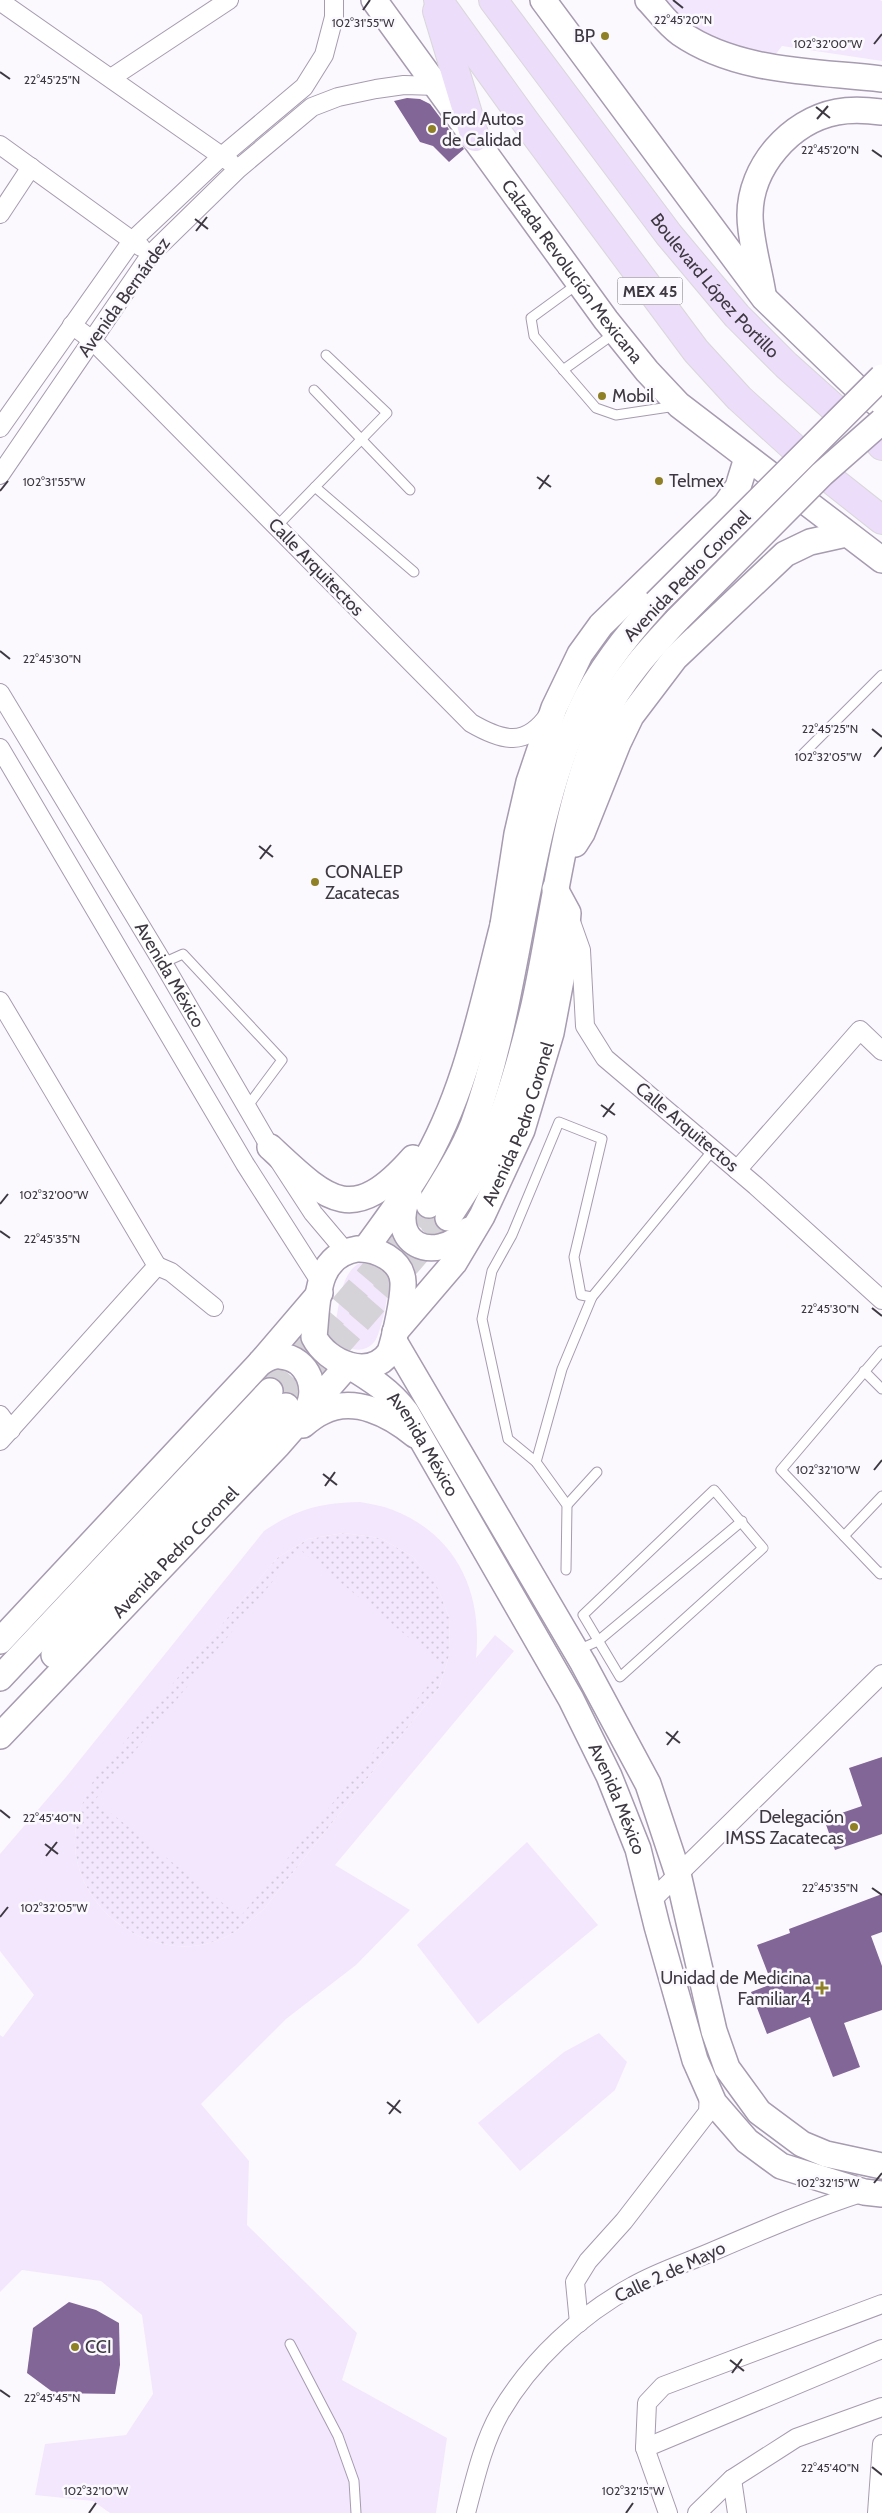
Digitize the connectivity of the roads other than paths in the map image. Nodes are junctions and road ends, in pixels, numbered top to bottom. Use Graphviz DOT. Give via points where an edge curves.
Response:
graph roads {
  1 [pos="229,0"];
  2 [pos="334,0"];
  3 [pos="374,0"];
  4 [pos="434,0"];
  5 [pos="438,0"];
  6 [pos="493,0"];
  7 [pos="543,0"];
  8 [pos="648,0"];
  9 [pos="4,3"];
  10 [pos="111,78"];
  11 [pos="882,79"];
  12 [pos="438,86"];
  13 [pos="882,112"];
  14 [pos="475,137"];
  15 [pos="0,145"];
  16 [pos="222,156"];
  17 [pos="31,167"];
  18 [pos="238,169"];
  19 [pos="0,214"];
  20 [pos="132,241"];
  21 [pos="151,254"];
  22 [pos="579,283"];
  23 [pos="764,298"];
  24 [pos="72,325"];
  25 [pos="615,333"];
  26 [pos="92,340"];
  27 [pos="326,355"];
  28 [pos="563,370"];
  29 [pos="882,377"];
  30 [pos="314,390"];
  31 [pos="679,405"];
  32 [pos="882,407"];
  33 [pos="834,408"];
  34 [pos="882,421"];
  35 [pos="0,428"];
  36 [pos="362,439"];
  37 [pos="792,446"];
  38 [pos="746,458"];
  39 [pos="0,476"];
  40 [pos="834,482"];
  41 [pos="315,486"];
  42 [pos="410,490"];
  43 [pos="734,494"];
  44 [pos="882,520"];
  45 [pos="277,526"];
  46 [pos="846,534"];
  47 [pos="792,550"];
  48 [pos="882,560"];
  49 [pos="414,572"];
  50 [pos="882,675"];
  51 [pos="0,693"];
  52 [pos="554,708"];
  53 [pos="0,748"];
  54 [pos="802,755"];
  55 [pos="560,864"];
  56 [pos="532,869"];
  57 [pos="555,889"];
  58 [pos="568,913"];
  59 [pos="503,925"];
  60 [pos="163,963"];
  61 [pos="0,1001"];
  62 [pos="882,1051"];
  63 [pos="247,1107"];
  64 [pos="441,1126"];
  65 [pos="270,1147"];
  66 [pos="713,1150"];
  67 [pos="421,1169"];
  68 [pos="737,1170"];
  69 [pos="482,1216"];
  70 [pos="356,1250"];
  71 [pos="157,1266"];
  72 [pos="320,1288"];
  73 [pos="592,1298"];
  74 [pos="882,1300"];
  75 [pos="214,1307"];
  76 [pos="394,1336"];
  77 [pos="882,1351"];
  78 [pos="261,1362"];
  79 [pos="348,1365"];
  80 [pos="864,1371"];
  81 [pos="882,1389"];
  82 [pos="285,1406"];
  83 [pos="0,1414"];
  84 [pos="5,1435"];
  85 [pos="422,1442"];
  86 [pos="278,1446"];
  87 [pos="536,1462"];
  88 [pos="597,1472"];
  89 [pos="882,1496"];
  90 [pos="567,1504"];
  91 [pos="742,1521"];
  92 [pos="844,1536"];
  93 [pos="566,1570"];
  94 [pos="882,1572"];
  95 [pos="0,1641"];
  96 [pos="598,1641"];
  97 [pos="576,1651"];
  98 [pos="882,1674"];
  99 [pos="0,1678"];
  100 [pos="0,1714"];
  101 [pos="0,1736"];
  102 [pos="678,1874"];
  103 [pos="651,1901"];
  104 [pos="709,2092"];
  105 [pos="882,2166"];
  106 [pos="876,2191"];
  107 [pos="882,2304"];
  108 [pos="579,2323"];
  109 [pos="290,2344"];
  110 [pos="882,2349"];
  111 [pos="882,2407"];
  112 [pos="882,2444"];
  113 [pos="645,2448"];
  114 [pos="732,2478"];
  115 [pos="356,2513"];
  116 [pos="466,2513"];
  117 [pos="668,2513"];
  118 [pos="697,2513"];
  119 [pos="737,2513"];
  120 [pos="877,2513"];
  1 -- 10 [label="street"];
  2 -- 16 [label="street, Avenida Bernárdez" via="334,17 324,55 304,87"];
  3 -- 12 [label="street, Calzada Revolución Mexicana"];
  4 -- 14 [label="main road"];
  5 -- 37 [label="main road, MEX 45" via="696,351 739,398"];
  6 -- 33 [label="main road, Boulevard López Portillo / MEX 45" via="607,154 737,316"];
  7 -- 23 [label="street"];
  8 -- 11 [label="street" via="678,32 714,52 757,65"];
  9 -- 10 [label="street"];
  10 -- 16 [label="street"];
  12 -- 14 [label="street, Calzada Revolución Mexicana"];
  12 -- 18 [label="street, Avenida Bernárdez" via="404,85 376,89 338,97 312,107"];
  13 -- 23 [label="street" via="859,109 817,118 797,128 766,162 756,180 750,216"];
  14 -- 22 [label="street, Calzada Revolución Mexicana"];
  15 -- 17 [label="street"];
  16 -- 18 [label="street"];
  16 -- 20 [label="street, Avenida Bernárdez"];
  17 -- 19 [label="street"];
  17 -- 20 [label="street"];
  18 -- 21 [label="street, Avenida Bernárdez"];
  20 -- 21 [label="street"];
  20 -- 24 [label="street, Avenida Bernárdez"];
  21 -- 26 [label="street, Avenida Bernárdez"];
  22 -- 25 [label="street, Calzada Revolución Mexicana"];
  22 -- 28 [label="lane" via="531,318 534,336"];
  23 -- 32 [label="street"];
  24 -- 26 [label="street, Calle Arquitectos"];
  24 -- 35 [label="street, Avenida Bernárdez"];
  25 -- 28 [label="lane"];
  25 -- 31 [label="street, Calzada Revolución Mexicana"];
  26 -- 39 [label="street, Avenida Bernárdez"];
  26 -- 45 [label="street, Calle Arquitectos"];
  27 -- 36 [label="lane" via="387,413"];
  28 -- 31 [label="lane" via="596,408 616,415"];
  29 -- 56 [label="street, Avenida Pedro Coronel, bridge" via="656,604 616,651 579,712 553,785"];
  30 -- 36 [label="lane"];
  31 -- 38 [label="street, Calzada Revolución Mexicana"];
  34 -- 55 [label="street, Avenida Pedro Coronel, bridge" via="822,474 678,619 631,672 604,718 586,762"];
  36 -- 41 [label="lane"];
  36 -- 42 [label="lane"];
  38 -- 43 [label="street"];
  38 -- 46 [label="street, Calzada Revolución Mexicana"];
  40 -- 44 [label="main road"];
  41 -- 45 [label="lane"];
  41 -- 49 [label="lane"];
  43 -- 47 [label="street" via="758,503 772,516"];
  43 -- 52 [label="street" via="601,625 580,654"];
  45 -- 52 [label="street, Calle Arquitectos" via="470,723 493,736 515,739 530,734"];
  46 -- 47 [label="street" via="810,542"];
  46 -- 48 [label="street, Calzada Revolución Mexicana"];
  47 -- 55 [label="street" via="675,658 652,687 631,716 582,833"];
  50 -- 54 [label="lane"];
  51 -- 60 [label="street, Avenida México"];
  52 -- 59 [label="street" via="529,782 516,834"];
  53 -- 72 [label="street, Avenida México"];
  55 -- 57 [label="street, Avenida Pedro Coronel"];
  56 -- 57 [label="street, Avenida Pedro Coronel" via="496,1050 473,1125 438,1211 486,1156 518,1066 534,1005"];
  56 -- 59 [label="street, Avenida Pedro Coronel"];
  57 -- 58 [label="street"];
  58 -- 66 [label="street, Calle Arquitectos" via="581,950 585,1026 605,1058"];
  58 -- 69 [label="street, Avenida Pedro Coronel" via="560,982 539,1078 522,1130"];
  59 -- 64 [label="street, Avenida Pedro Coronel" via="468,1057"];
  60 -- 63 [label="street, Avenida México"];
  60 -- 63 [label="lane" via="183,954 282,1060"];
  61 -- 71 [label="street"];
  62 -- 68 [label="street" via="860,1030"];
  63 -- 65 [label="street, Avenida México"];
  64 -- 65 [label="street" via="394,1180 380,1191 360,1199 329,1196"];
  64 -- 67 [label="street, Avenida Pedro Coronel"];
  65 -- 70 [label="street, Avenida México" via="312,1213"];
  66 -- 68 [label="street, Calle Arquitectos"];
  66 -- 73 [label="lane"];
  67 -- 69 [label="street" via="404,1205 402,1218 409,1237 418,1244 430,1248 453,1244"];
  67 -- 70 [label="street, Avenida Pedro Coronel"];
  68 -- 74 [label="street, Calle Arquitectos"];
  69 -- 76 [label="street, Avenida Pedro Coronel" via="454,1262"];
  70 -- 72 [label="street" via="332,1259 325,1268"];
  70 -- 76 [label="street" via="385,1256 395,1265 403,1282"];
  71 -- 75 [label="street" via="171,1272"];
  71 -- 84 [label="street"];
  72 -- 78 [label="street"];
  72 -- 79 [label="street" via="314,1337 326,1354"];
  73 -- 87 [label="lane" via="562,1369"];
  73 -- 87 [label="lane" via="581,1295 574,1257 602,1140 559,1122 512,1235 492,1271 482,1319 508,1439"];
  76 -- 79 [label="street" via="386,1357 364,1366"];
  76 -- 97 [label="street, Avenida México"];
  77 -- 80 [label="lane"];
  78 -- 82 [label="street" via="281,1356 295,1360 312,1382 312,1397 307,1410"];
  78 -- 95 [label="street"];
  79 -- 82 [label="street, Avenida Pedro Coronel"];
  79 -- 85 [label="street, Avenida México" via="395,1397"];
  80 -- 81 [label="lane"];
  80 -- 92 [label="lane" via="781,1470"];
  82 -- 86 [label="street, Avenida Pedro Coronel"];
  82 -- 99 [label="street, Avenida Pedro Coronel"];
  82 -- 100 [label="street, Avenida Pedro Coronel"];
  83 -- 84 [label="street"];
  85 -- 86 [label="street" via="398,1420 374,1410 349,1406 324,1411"];
  85 -- 103 [label="street, Avenida México" via="575,1708 609,1776 638,1849"];
  86 -- 101 [label="street, Avenida Pedro Coronel"];
  87 -- 90 [label="lane"];
  88 -- 90 [label="lane"];
  89 -- 92 [label="lane"];
  90 -- 93 [label="lane"];
  91 -- 96 [label="lane"];
  91 -- 96 [label="lane" via="714,1490 583,1615"];
  91 -- 96 [label="lane" via="763,1548 620,1677"];
  92 -- 94 [label="lane" via="880,1574"];
  96 -- 97 [label="lane"];
  97 -- 102 [label="street, Avenida México" via="648,1784"];
  98 -- 102 [label="street"];
  102 -- 103 [label="street"];
  102 -- 105 [label="street, Avenida México" via="714,2031 727,2068 743,2092 759,2112 802,2144 826,2154"];
  103 -- 104 [label="street, Avenida México" via="696,2060"];
  104 -- 106 [label="street, Avenida México" via="714,2103 747,2140 781,2166"];
  104 -- 108 [label="street" via="708,2112 624,2221 588,2261 575,2282"];
  106 -- 108 [label="street, Calle 2 de Mayo" via="823,2205 634,2285 602,2304"];
  107 -- 113 [label="street" via="663,2386 647,2403"];
  108 -- 116 [label="street, Calle 2 de Mayo" via="560,2338 500,2413 484,2449"];
  109 -- 115 [label="lane" via="338,2436 354,2481"];
  110 -- 113 [label="street"];
  111 -- 114 [label="street" via="796,2438"];
  112 -- 120 [label="street"];
  113 -- 117 [label="street"];
  114 -- 118 [label="street"];
  114 -- 119 [label="street"];
}
